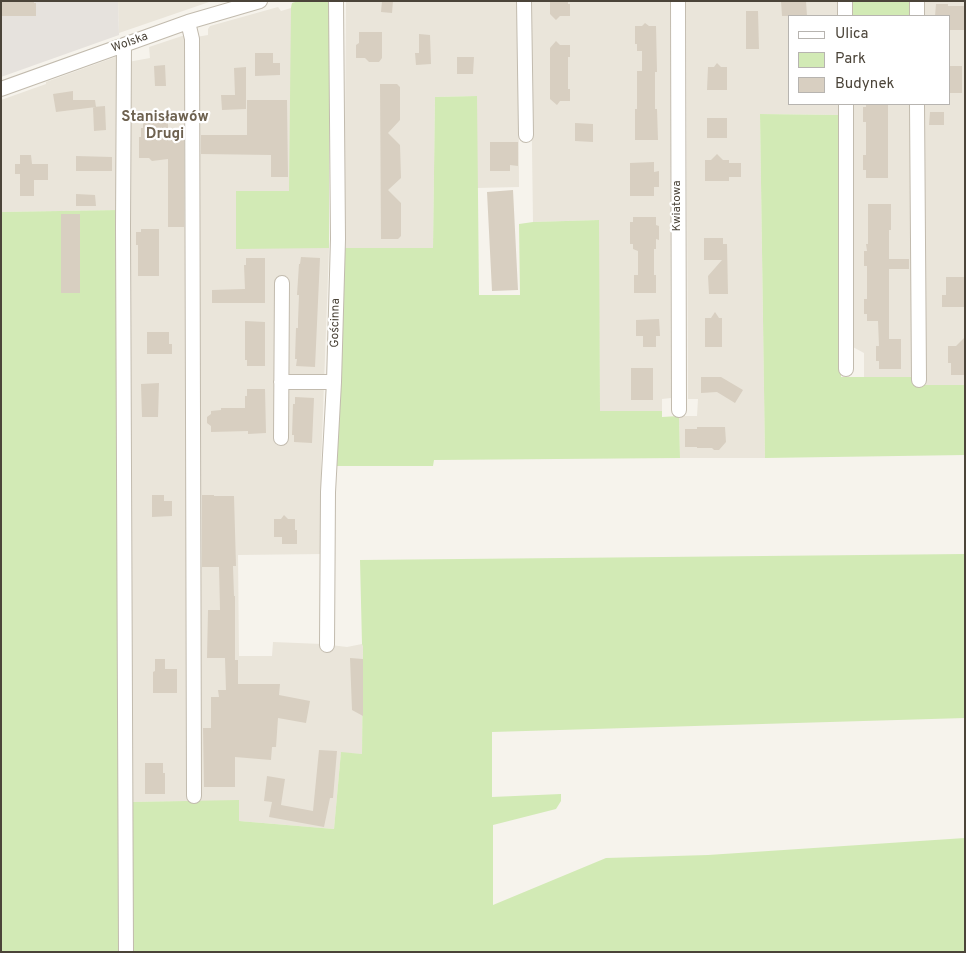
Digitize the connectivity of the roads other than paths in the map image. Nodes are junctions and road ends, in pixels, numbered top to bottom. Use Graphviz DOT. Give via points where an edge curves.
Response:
graph roads {
  1 [pos="260,1"];
  2 [pos="336,1"];
  3 [pos="524,1"];
  4 [pos="678,1"];
  5 [pos="846,1"];
  6 [pos="917,1"];
  7 [pos="846,15"];
  8 [pos="917,15"];
  9 [pos="188,22"];
  10 [pos="124,45"];
  11 [pos="1,89"];
  12 [pos="846,105"];
  13 [pos="917,105"];
  14 [pos="526,135"];
  15 [pos="282,283"];
  16 [pos="846,369"];
  17 [pos="919,380"];
  18 [pos="280,382"];
  19 [pos="334,382"];
  20 [pos="679,410"];
  21 [pos="281,438"];
  22 [pos="327,645"];
  23 [pos="194,796"];
  24 [pos="126,952"];
  1 -- 9 [label="street, Wolska"];
  2 -- 19 [label="street, Gościnna" via="338,239"];
  3 -- 14 [label="street"];
  4 -- 20 [label="street, Kwiatowa"];
  5 -- 7 [label="street"];
  6 -- 8 [label="street"];
  9 -- 10 [label="street, Wolska"];
  9 -- 23 [label="street" via="192,39"];
  10 -- 11 [label="street, Wolska"];
  10 -- 24 [label="street"];
  12 -- 16 [label="street"];
  13 -- 17 [label="street"];
  15 -- 18 [label="street"];
  18 -- 19 [label="street"];
  18 -- 21 [label="street"];
  19 -- 22 [label="street, Gościnna" via="328,492"];
}
